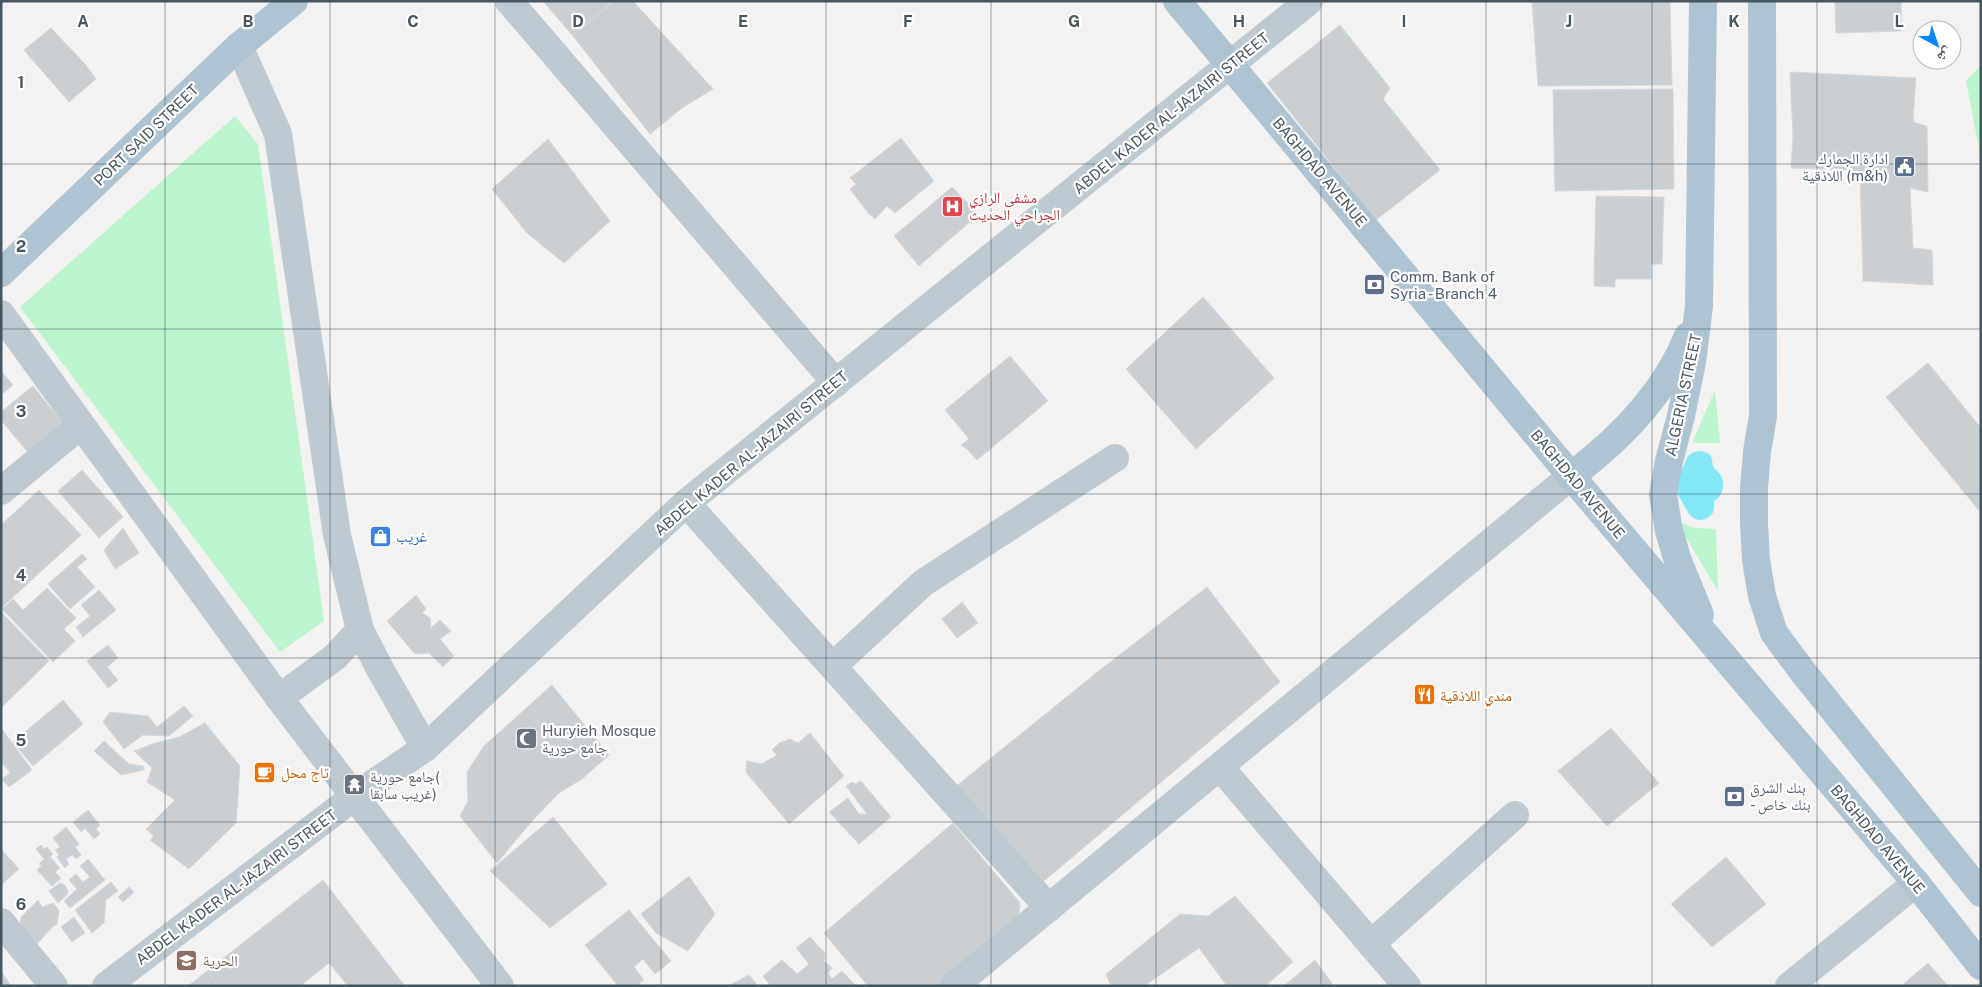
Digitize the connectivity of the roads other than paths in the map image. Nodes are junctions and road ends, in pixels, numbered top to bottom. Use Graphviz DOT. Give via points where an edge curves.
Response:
graph roads {
  1 [pos="509,1"];
  2 [pos="1177,1"];
  3 [pos="1309,1"];
  4 [pos="1702,1"];
  5 [pos="1762,1"];
  6 [pos="289,3"];
  7 [pos="239,46"];
  8 [pos="1231,65"];
  9 [pos="1,272"];
  10 [pos="1699,306"];
  11 [pos="1,314"];
  12 [pos="836,383"];
  13 [pos="81,425"];
  14 [pos="1115,458"];
  15 [pos="1571,476"];
  16 [pos="1,491"];
  17 [pos="686,503"];
  18 [pos="360,630"];
  19 [pos="1723,656"];
  20 [pos="833,666"];
  21 [pos="279,698"];
  22 [pos="425,748"];
  23 [pos="1220,767"];
  24 [pos="355,796"];
  25 [pos="1515,815"];
  26 [pos="1916,883"];
  27 [pos="1981,893"];
  28 [pos="1049,908"];
  29 [pos="1,922"];
  30 [pos="1371,944"];
  31 [pos="1981,966"];
  32 [pos="54,986"];
  33 [pos="106,986"];
  34 [pos="500,986"];
  35 [pos="954,986"];
  36 [pos="1407,986"];
  37 [pos="1789,986"];
  1 -- 12 [label="street"];
  2 -- 8 [label="main road, BAGHDAD AVENUE"];
  3 -- 8 [label="street, ABDEL KADER AL-JAZAIRI STREET"];
  4 -- 10 [label="main road, ALGERIA STREET"];
  5 -- 27 [label="main road" via="1763,416 1755,470 1754,524 1762,596 1774,633"];
  6 -- 7 [label="main road, PORT SAID STREET"];
  7 -- 9 [label="main road, PORT SAID STREET"];
  7 -- 18 [label="street" via="278,134 337,535"];
  8 -- 12 [label="street, ABDEL KADER AL-JAZAIRI STREET"];
  8 -- 15 [label="main road, BAGHDAD AVENUE"];
  10 -- 15 [label="main road" via="1678,356 1649,402 1626,430"];
  10 -- 19 [label="main road, ALGERIA STREET" via="1692,362 1663,495 1668,531 1688,590"];
  11 -- 13 [label="street"];
  12 -- 17 [label="street, ABDEL KADER AL-JAZAIRI STREET"];
  13 -- 16 [label="street"];
  13 -- 21 [label="street"];
  14 -- 20 [label="street" via="923,583"];
  15 -- 19 [label="main road, BAGHDAD AVENUE"];
  15 -- 23 [label="street"];
  17 -- 20 [label="street"];
  17 -- 22 [label="street, ABDEL KADER AL-JAZAIRI STREET"];
  18 -- 21 [label="street" via="335,657"];
  18 -- 22 [label="street"];
  19 -- 26 [label="main road, BAGHDAD AVENUE"];
  20 -- 28 [label="street"];
  21 -- 24 [label="street"];
  22 -- 24 [label="street, ABDEL KADER AL-JAZAIRI STREET"];
  23 -- 28 [label="street"];
  23 -- 30 [label="street"];
  24 -- 33 [label="street, ABDEL KADER AL-JAZAIRI STREET"];
  24 -- 34 [label="street"];
  25 -- 30 [label="street"];
  26 -- 31 [label="main road, BAGHDAD AVENUE"];
  26 -- 37 [label="street"];
  28 -- 35 [label="street"];
  29 -- 32 [label="street"];
  30 -- 36 [label="street"];
}
